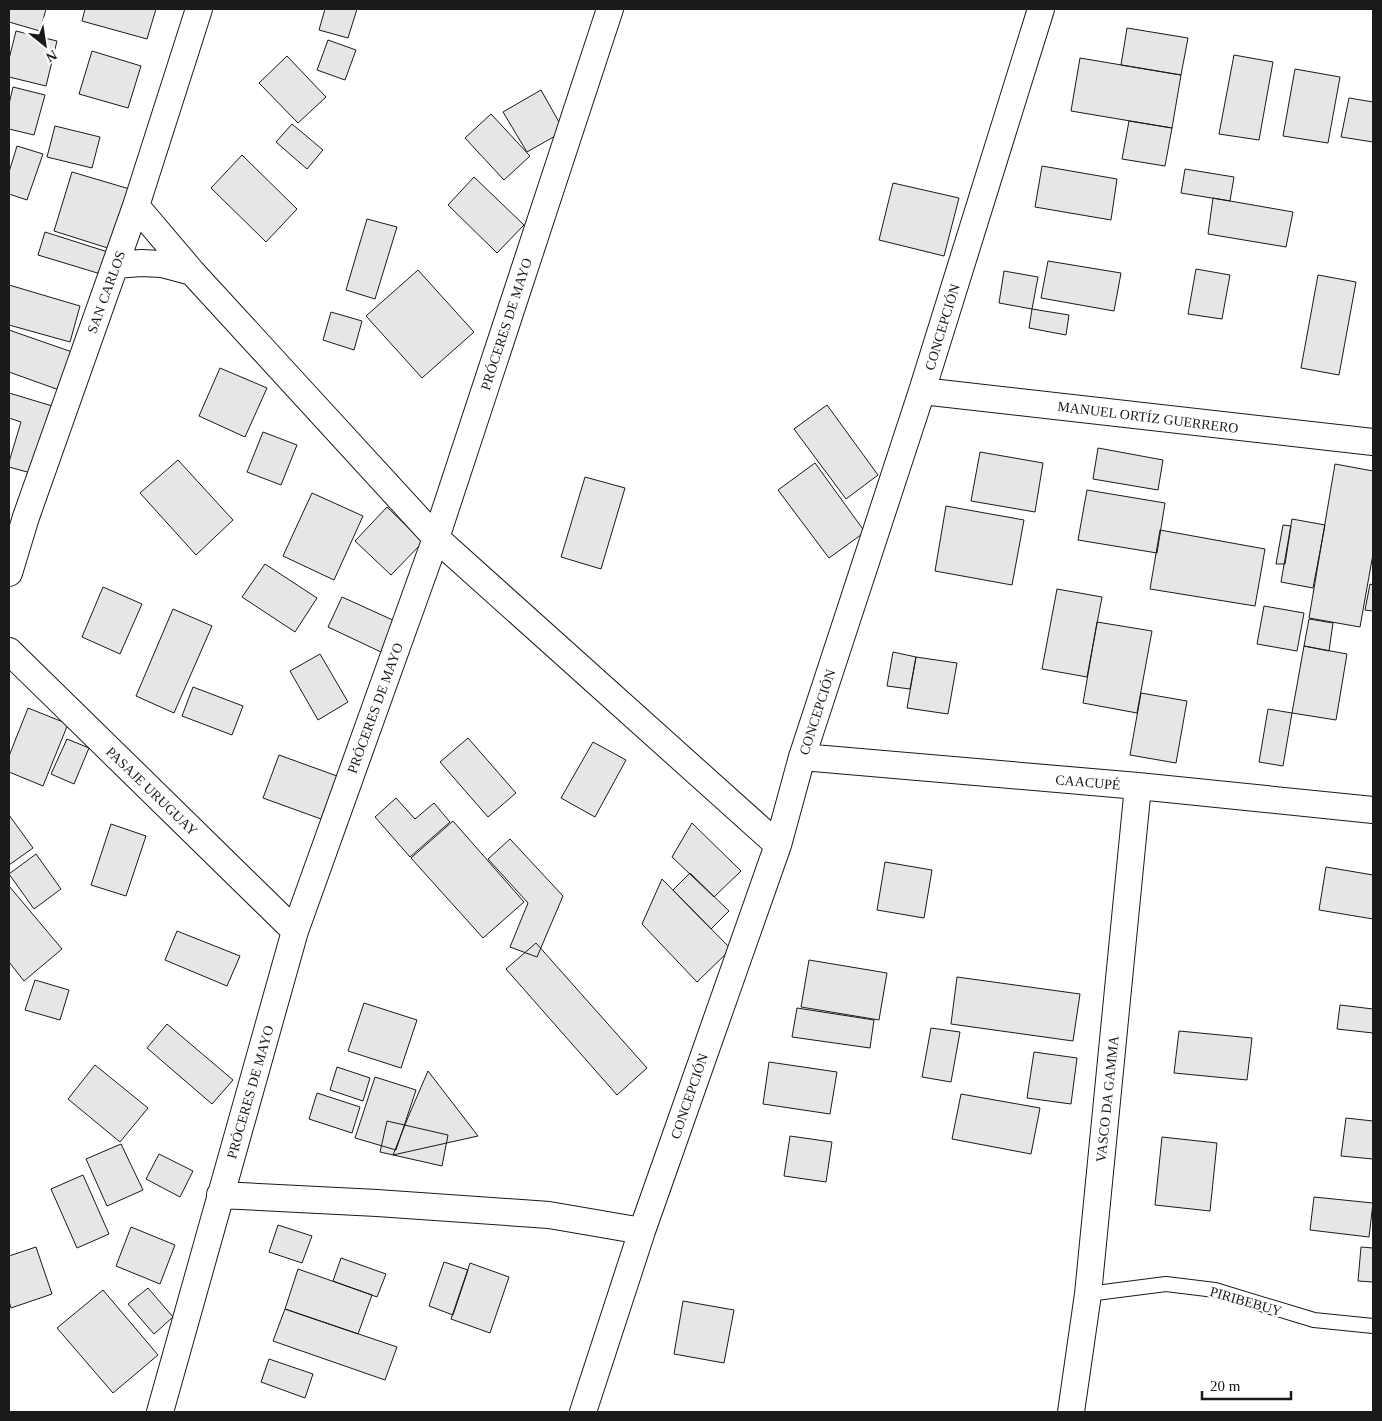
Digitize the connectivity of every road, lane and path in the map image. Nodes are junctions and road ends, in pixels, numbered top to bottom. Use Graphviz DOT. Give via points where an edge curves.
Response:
graph roads {
  1 [pos="199,9"];
  2 [pos="610,9"];
  3 [pos="1041,9"];
  4 [pos="136,206"];
  5 [pos="116,265"];
  6 [pos="192,272"];
  7 [pos="922,391"];
  8 [pos="1373,442"];
  9 [pos="17,514"];
  10 [pos="436,538"];
  11 [pos="9,573"];
  12 [pos="9,651"];
  13 [pos="802,757"];
  14 [pos="1138,786"];
  15 [pos="1373,810"];
  16 [pos="778,845"];
  17 [pos="296,931"];
  18 [pos="220,1196"];
  19 [pos="642,1231"];
  20 [pos="1088,1294"];
  21 [pos="1373,1326"];
  22 [pos="160,1412"];
  23 [pos="583,1412"];
  24 [pos="1071,1412"];
  1 -- 4 [label="street, SAN CARLOS"];
  2 -- 10 [label="street, PRÓCERES DE MAYO"];
  3 -- 7 [label="street, CONCEPCIÓN"];
  4 -- 5 [label="street, SAN CARLOS"];
  4 -- 6 [label="street"];
  5 -- 6 [label="street" via="162,264"];
  5 -- 9 [label="street, SAN CARLOS"];
  6 -- 10 [label="street"];
  7 -- 8 [label="street, MANUEL ORTÍZ GUERRERO"];
  7 -- 13 [label="street, CONCEPCIÓN"];
  9 -- 11 [label="street, SAN CARLOS"];
  10 -- 16 [label="street"];
  10 -- 17 [label="street, PRÓCERES DE MAYO"];
  12 -- 17 [label="street, PASAJE URUGUAY"];
  13 -- 14 [label="street, CAACUPÉ"];
  13 -- 16 [label="street, CONCEPCIÓN"];
  14 -- 15 [label="street, CAACUPÉ"];
  14 -- 20 [label="street, VASCO DA GAMMA"];
  16 -- 19 [label="street, CONCEPCIÓN"];
  17 -- 18 [label="street, PRÓCERES DE MAYO"];
  18 -- 19 [label="street" via="548,1215"];
  18 -- 22 [label="street, PRÓCERES DE MAYO"];
  19 -- 23 [label="street, CONCEPCIÓN"];
  20 -- 21 [label="lane, PIRIBEBUY" via="1166,1284 1215,1290 1314,1320"];
  20 -- 24 [label="street, VASCO DA GAMMA"];
}
